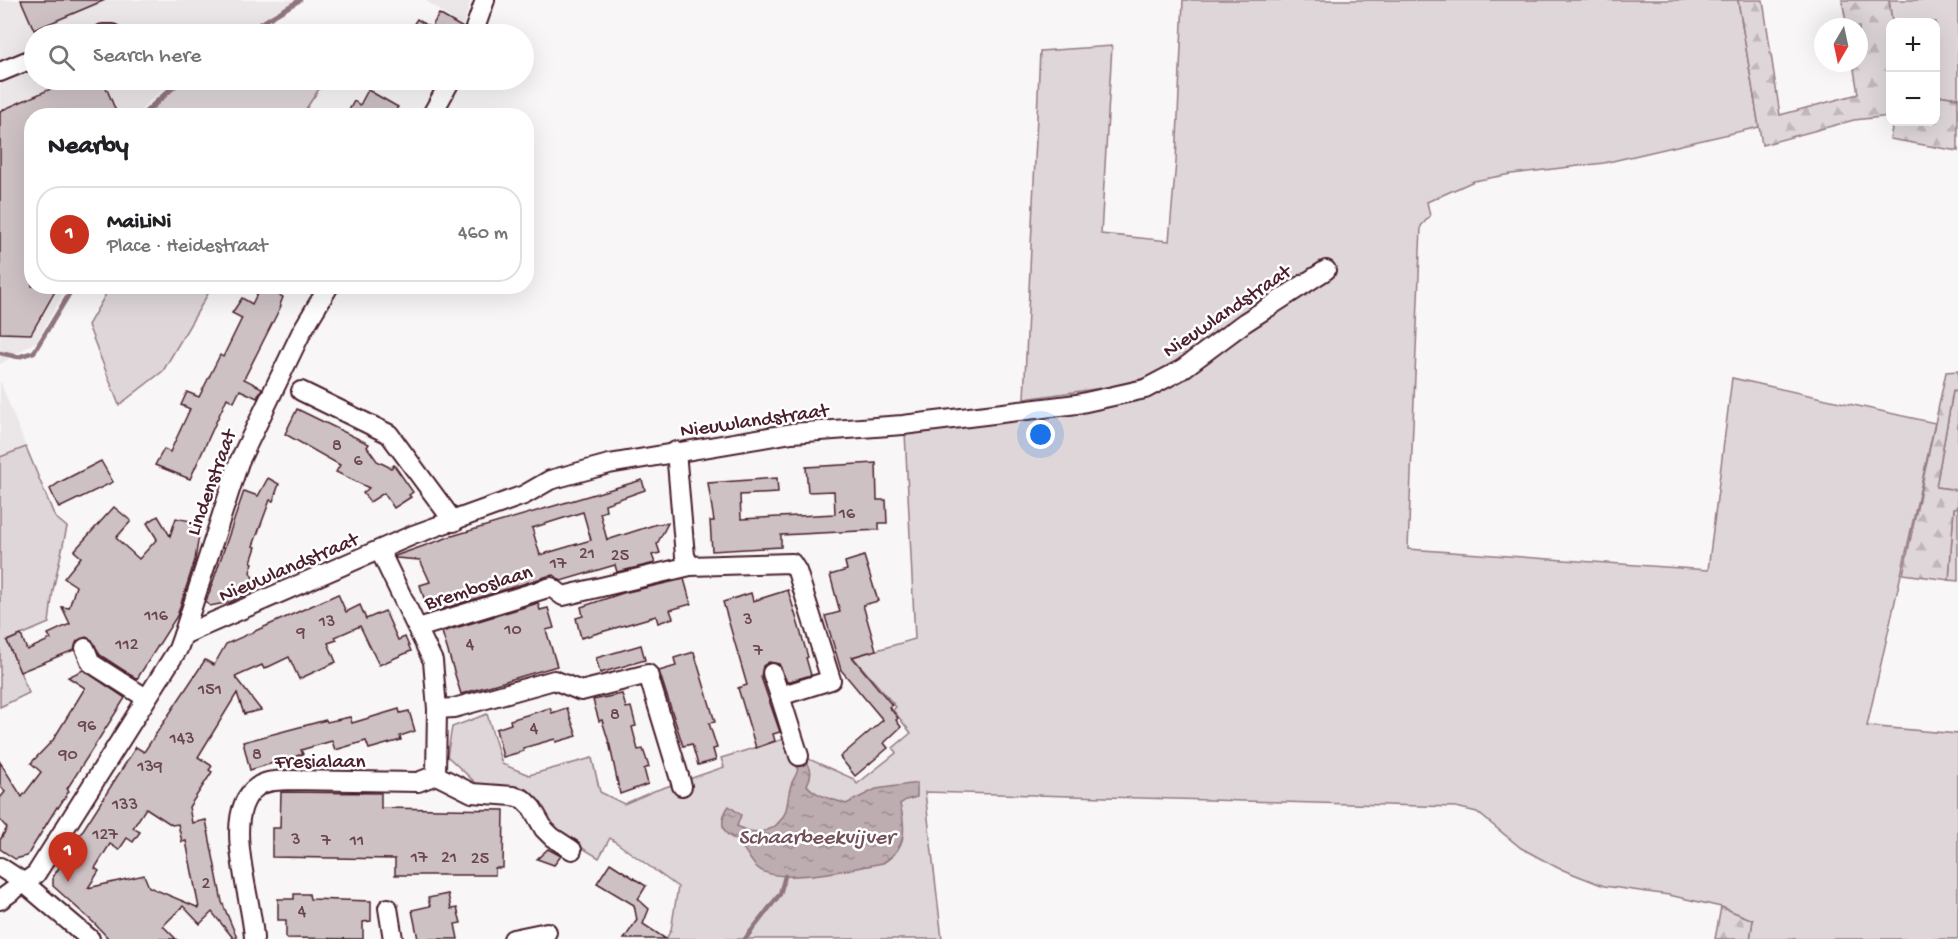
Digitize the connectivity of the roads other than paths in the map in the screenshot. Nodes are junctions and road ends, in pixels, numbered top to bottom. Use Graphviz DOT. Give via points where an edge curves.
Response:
graph roads {
  1 [pos="485,0"];
  2 [pos="477,24"];
  3 [pos="24,62"];
  4 [pos="0,72"];
  5 [pos="445,90"];
  6 [pos="435,108"];
  7 [pos="1326,270"];
  8 [pos="324,294"];
  9 [pos="301,391"];
  10 [pos="676,451"];
  11 [pos="454,522"];
  12 [pos="380,551"];
  13 [pos="690,566"];
  14 [pos="418,628"];
  15 [pos="183,635"];
  16 [pos="85,648"];
  17 [pos="772,673"];
  18 [pos="780,696"];
  19 [pos="146,698"];
  20 [pos="437,709"];
  21 [pos="799,756"];
  22 [pos="436,775"];
  23 [pos="682,786"];
  24 [pos="572,850"];
  25 [pos="0,867"];
  26 [pos="23,882"];
  27 [pos="0,900"];
  28 [pos="388,908"];
  29 [pos="547,932"];
  30 [pos="90,939"];
  31 [pos="254,939"];
  32 [pos="393,939"];
  33 [pos="513,939"];
  1 -- 2 [label="street"];
  3 -- 4 [label="street"];
  5 -- 6 [label="street"];
  7 -- 10 [label="street, Nieuwlandstraat" via="1181,370 1145,389 1077,404 903,425 792,433"];
  8 -- 15 [label="street, Lindenstraat" via="238,462"];
  9 -- 11 [label="street" via="389,434"];
  10 -- 11 [label="street, Nieuwlandstraat" via="550,480 524,495"];
  10 -- 13 [label="street" via="685,556"];
  11 -- 12 [label="street, Nieuwlandstraat"];
  12 -- 14 [label="street"];
  12 -- 15 [label="street, Nieuwlandstraat"];
  13 -- 14 [label="street, Bremboslaan" via="563,596 550,587"];
  13 -- 18 [label="street" via="792,563 797,570 831,680"];
  14 -- 20 [label="street" via="433,661"];
  15 -- 19 [label="street, Lindenstraat"];
  16 -- 19 [label="street" via="91,663"];
  17 -- 18 [label="street"];
  18 -- 21 [label="street"];
  19 -- 26 [label="street, Lindenstraat" via="36,874"];
  20 -- 22 [label="street"];
  20 -- 23 [label="street" via="454,708 554,680 581,691 648,674"];
  22 -- 24 [label="street" via="472,793 523,799 544,829"];
  22 -- 31 [label="street, Fresialaan" via="418,782 269,782 247,795 240,810 238,837"];
  25 -- 26 [label="street"];
  26 -- 27 [label="street, Lindenstraat"];
  26 -- 30 [label="street"];
  28 -- 32 [label="street"];
  29 -- 33 [label="street"];
}
